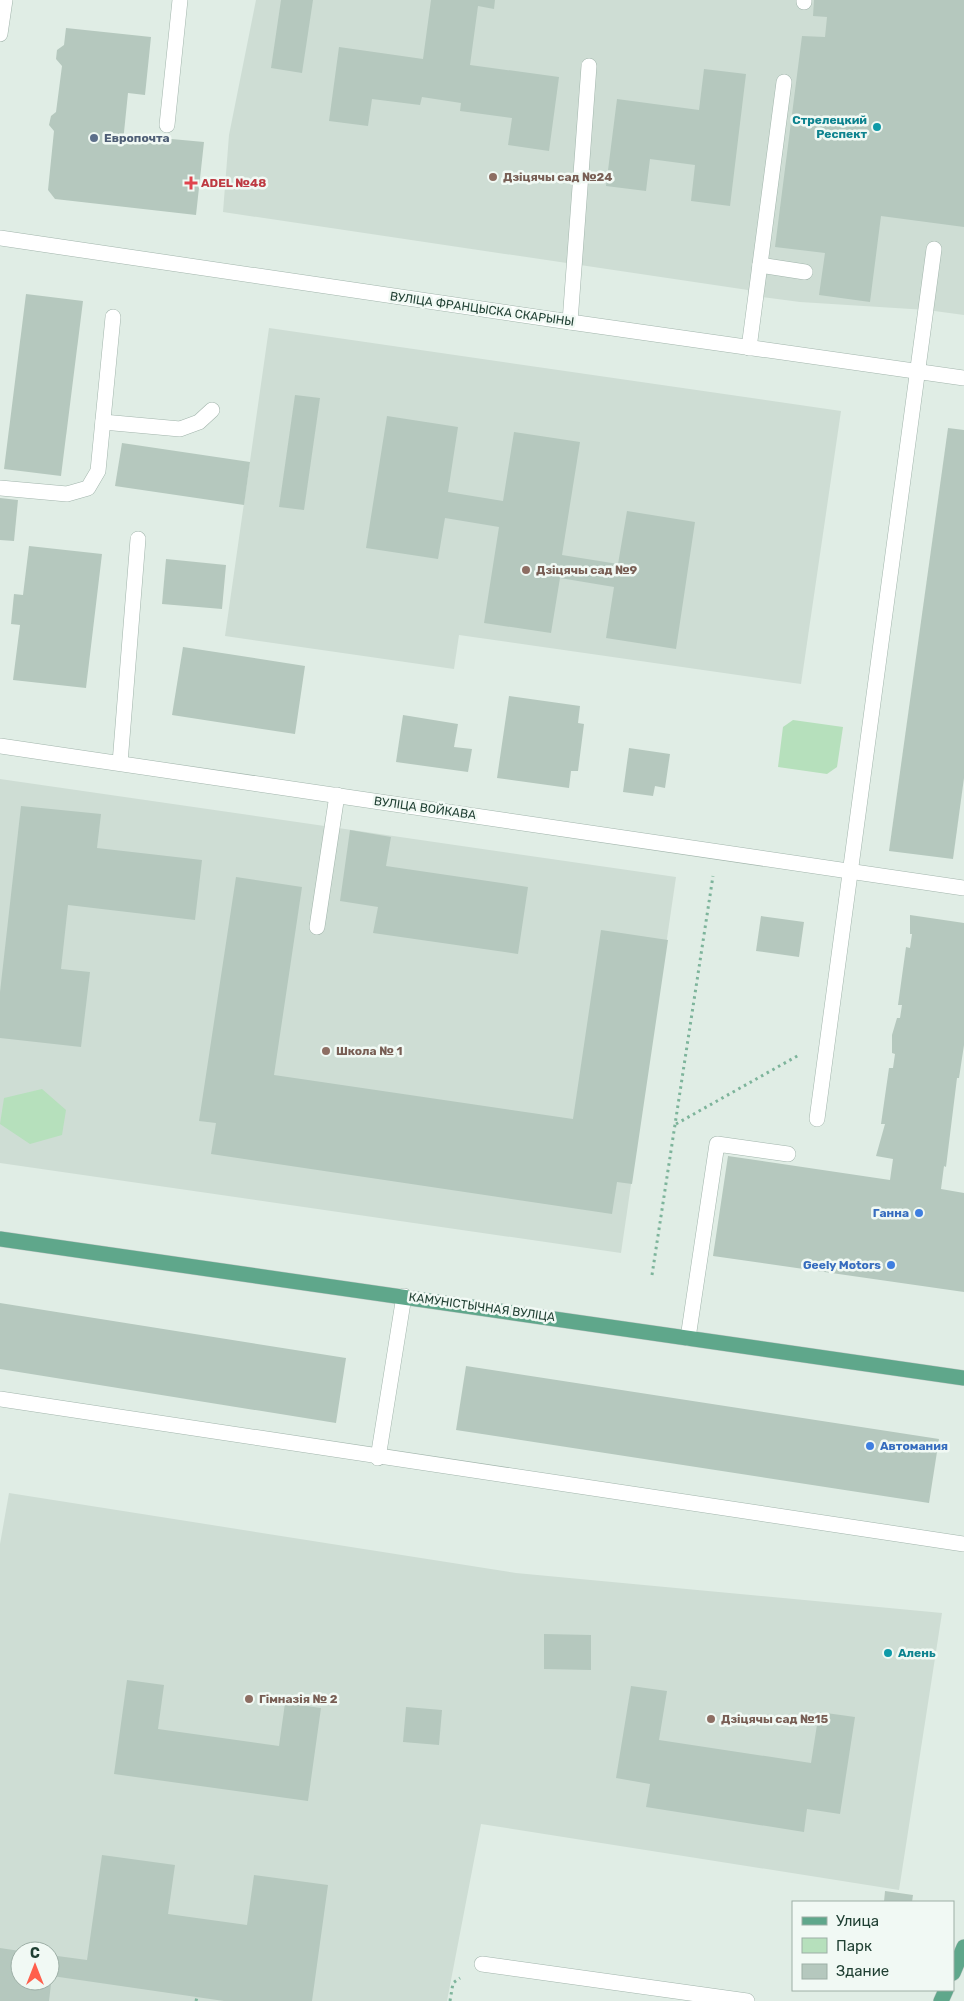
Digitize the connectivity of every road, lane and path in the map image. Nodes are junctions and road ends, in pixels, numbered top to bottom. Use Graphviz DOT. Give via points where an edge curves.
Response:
graph roads {
  1 [pos="5,0"];
  2 [pos="180,0"];
  3 [pos="0,34"];
  4 [pos="589,66"];
  5 [pos="784,82"];
  6 [pos="166,125"];
  7 [pos="0,238"];
  8 [pos="934,249"];
  9 [pos="760,265"];
  10 [pos="805,272"];
  11 [pos="113,317"];
  12 [pos="570,322"];
  13 [pos="750,348"];
  14 [pos="919,372"];
  15 [pos="964,378"];
  16 [pos="212,410"];
  17 [pos="103,422"];
  18 [pos="0,488"];
  19 [pos="138,540"];
  20 [pos="0,746"];
  21 [pos="120,763"];
  22 [pos="337,795"];
  23 [pos="717,852"];
  24 [pos="850,871"];
  25 [pos="964,888"];
  26 [pos="317,927"];
  27 [pos="827,1039"];
  28 [pos="817,1119"];
  29 [pos="676,1125"];
  30 [pos="788,1154"];
  31 [pos="0,1239"];
  32 [pos="652,1275"];
  33 [pos="404,1296"];
  34 [pos="688,1338"];
  35 [pos="964,1378"];
  36 [pos="0,1399"];
  37 [pos="378,1458"];
  38 [pos="964,1544"];
  39 [pos="964,1947"];
  40 [pos="482,1964"];
  41 [pos="954,1971"];
  42 [pos="747,2001"];
  1 -- 3 [label="street"];
  2 -- 6 [label="street"];
  4 -- 12 [label="street"];
  5 -- 9 [label="street"];
  7 -- 12 [label="street, ВУЛІЦА ФРАНЦЫСКА СКАРЫНЫ"];
  8 -- 14 [label="street"];
  9 -- 10 [label="street"];
  9 -- 13 [label="street"];
  11 -- 17 [label="street"];
  12 -- 13 [label="street, ВУЛІЦА ФРАНЦЫСКА СКАРЫНЫ"];
  13 -- 14 [label="street, ВУЛІЦА ФРАНЦЫСКА СКАРЫНЫ"];
  14 -- 15 [label="street, ВУЛІЦА ФРАНЦЫСКА СКАРЫНЫ"];
  14 -- 24 [label="street"];
  16 -- 17 [label="street" via="199,422 180,429"];
  17 -- 18 [label="street" via="98,471 88,488 67,494"];
  19 -- 21 [label="street"];
  20 -- 21 [label="street, ВУЛІЦА ВОЙКАВА"];
  21 -- 22 [label="street, ВУЛІЦА ВОЙКАВА"];
  22 -- 23 [label="street, ВУЛІЦА ВОЙКАВА"];
  22 -- 26 [label="street"];
  23 -- 24 [label="street, ВУЛІЦА ВОЙКАВА"];
  23 -- 29 [label="path"];
  24 -- 25 [label="street, ВУЛІЦА ВОЙКАВА"];
  24 -- 27 [label="street"];
  27 -- 28 [label="street"];
  27 -- 29 [label="path"];
  29 -- 32 [label="path"];
  30 -- 34 [label="street" via="717,1144"];
  31 -- 33 [label="main road, КАМУНІСТЫЧНАЯ ВУЛІЦА"];
  33 -- 34 [label="main road, КАМУНІСТЫЧНАЯ ВУЛІЦА"];
  33 -- 37 [label="street"];
  34 -- 35 [label="main road, КАМУНІСТЫЧНАЯ ВУЛІЦА"];
  36 -- 37 [label="street"];
  37 -- 38 [label="street"];
  39 -- 41 [label="main road"];
  40 -- 42 [label="street"];
}
